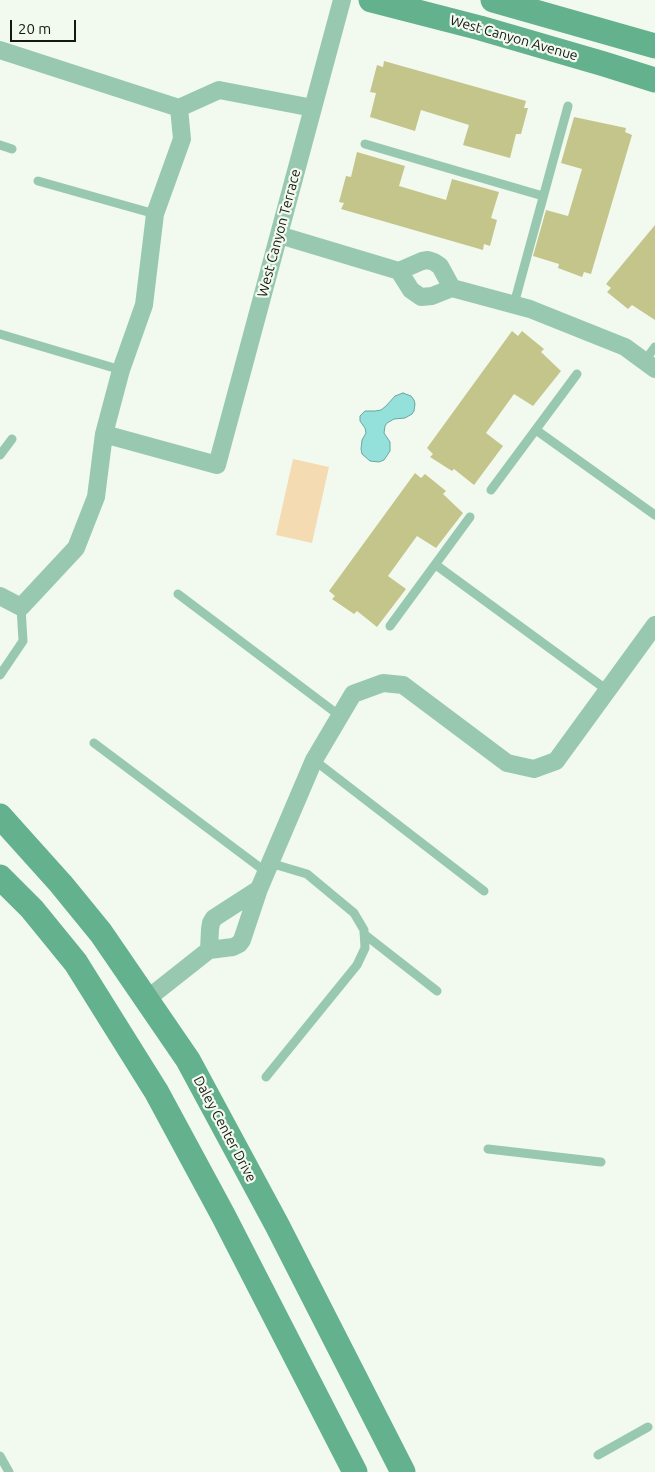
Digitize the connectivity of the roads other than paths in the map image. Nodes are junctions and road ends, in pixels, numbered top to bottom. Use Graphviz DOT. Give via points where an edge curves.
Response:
graph roads {
  1 [pos="342,0"];
  2 [pos="371,0"];
  3 [pos="493,0"];
  4 [pos="655,46"];
  5 [pos="0,50"];
  6 [pos="655,80"];
  7 [pos="568,106"];
  8 [pos="179,108"];
  9 [pos="313,108"];
  10 [pos="366,144"];
  11 [pos="0,145"];
  12 [pos="12,149"];
  13 [pos="38,181"];
  14 [pos="543,196"];
  15 [pos="155,214"];
  16 [pos="279,235"];
  17 [pos="399,271"];
  18 [pos="452,288"];
  19 [pos="514,304"];
  20 [pos="0,334"];
  21 [pos="655,347"];
  22 [pos="650,366"];
  23 [pos="121,370"];
  24 [pos="577,374"];
  25 [pos="536,430"];
  26 [pos="104,434"];
  27 [pos="12,440"];
  28 [pos="0,455"];
  29 [pos="491,490"];
  30 [pos="655,515"];
  31 [pos="470,517"];
  32 [pos="436,565"];
  33 [pos="178,594"];
  34 [pos="0,596"];
  35 [pos="20,607"];
  36 [pos="655,625"];
  37 [pos="390,626"];
  38 [pos="0,674"];
  39 [pos="607,690"];
  40 [pos="340,716"];
  41 [pos="94,743"];
  42 [pos="314,760"];
  43 [pos="0,816"];
  44 [pos="268,868"];
  45 [pos="0,877"];
  46 [pos="259,889"];
  47 [pos="484,891"];
  48 [pos="364,934"];
  49 [pos="209,950"];
  50 [pos="437,991"];
  51 [pos="147,999"];
  52 [pos="266,1077"];
  53 [pos="488,1149"];
  54 [pos="601,1162"];
  55 [pos="648,1427"];
  56 [pos="598,1455"];
  57 [pos="0,1456"];
  58 [pos="9,1472"];
  59 [pos="355,1472"];
  60 [pos="403,1472"];
  1 -- 9 [label="street, West Canyon Terrace"];
  2 -- 6 [label="main road, West Canyon Avenue" via="480,28"];
  3 -- 4 [label="main road"];
  5 -- 8 [label="street"];
  7 -- 14 [label="lane"];
  8 -- 9 [label="street" via="219,90"];
  8 -- 15 [label="street" via="182,139"];
  9 -- 16 [label="street, West Canyon Terrace"];
  10 -- 14 [label="lane"];
  11 -- 12 [label="lane"];
  13 -- 15 [label="lane"];
  14 -- 19 [label="lane"];
  15 -- 23 [label="street" via="144,305"];
  16 -- 17 [label="street"];
  16 -- 26 [label="street, West Canyon Terrace" via="217,465"];
  17 -- 18 [label="street" via="411,290 421,297"];
  17 -- 18 [label="street" via="422,261 434,262 440,266"];
  18 -- 19 [label="street"];
  19 -- 22 [label="street" via="625,347"];
  20 -- 23 [label="lane"];
  21 -- 22 [label="lane"];
  23 -- 26 [label="street"];
  24 -- 25 [label="lane"];
  25 -- 29 [label="lane"];
  25 -- 30 [label="lane"];
  26 -- 35 [label="street" via="96,497 76,548"];
  27 -- 28 [label="lane"];
  31 -- 32 [label="lane"];
  32 -- 37 [label="lane"];
  32 -- 39 [label="lane"];
  33 -- 40 [label="lane"];
  34 -- 35 [label="street"];
  35 -- 38 [label="lane" via="23,642"];
  36 -- 39 [label="street"];
  39 -- 40 [label="street" via="556,761 534,768 507,763 403,685 383,683 353,694"];
  40 -- 42 [label="street"];
  41 -- 44 [label="lane"];
  42 -- 44 [label="street"];
  42 -- 47 [label="lane"];
  43 -- 51 [label="main road, Daley Center Drive" via="62,884"];
  44 -- 46 [label="street"];
  44 -- 48 [label="lane" via="308,874 354,913"];
  45 -- 59 [label="main road" via="32,908 76,963 156,1091"];
  46 -- 49 [label="street" via="214,918"];
  46 -- 49 [label="street" via="242,940 233,947"];
  48 -- 50 [label="lane"];
  48 -- 52 [label="lane" via="365,948 358,965"];
  49 -- 51 [label="street"];
  51 -- 60 [label="main road, Daley Center Drive" via="188,1060 232,1140"];
  53 -- 54 [label="lane"];
  55 -- 56 [label="lane"];
  57 -- 58 [label="lane"];
}
